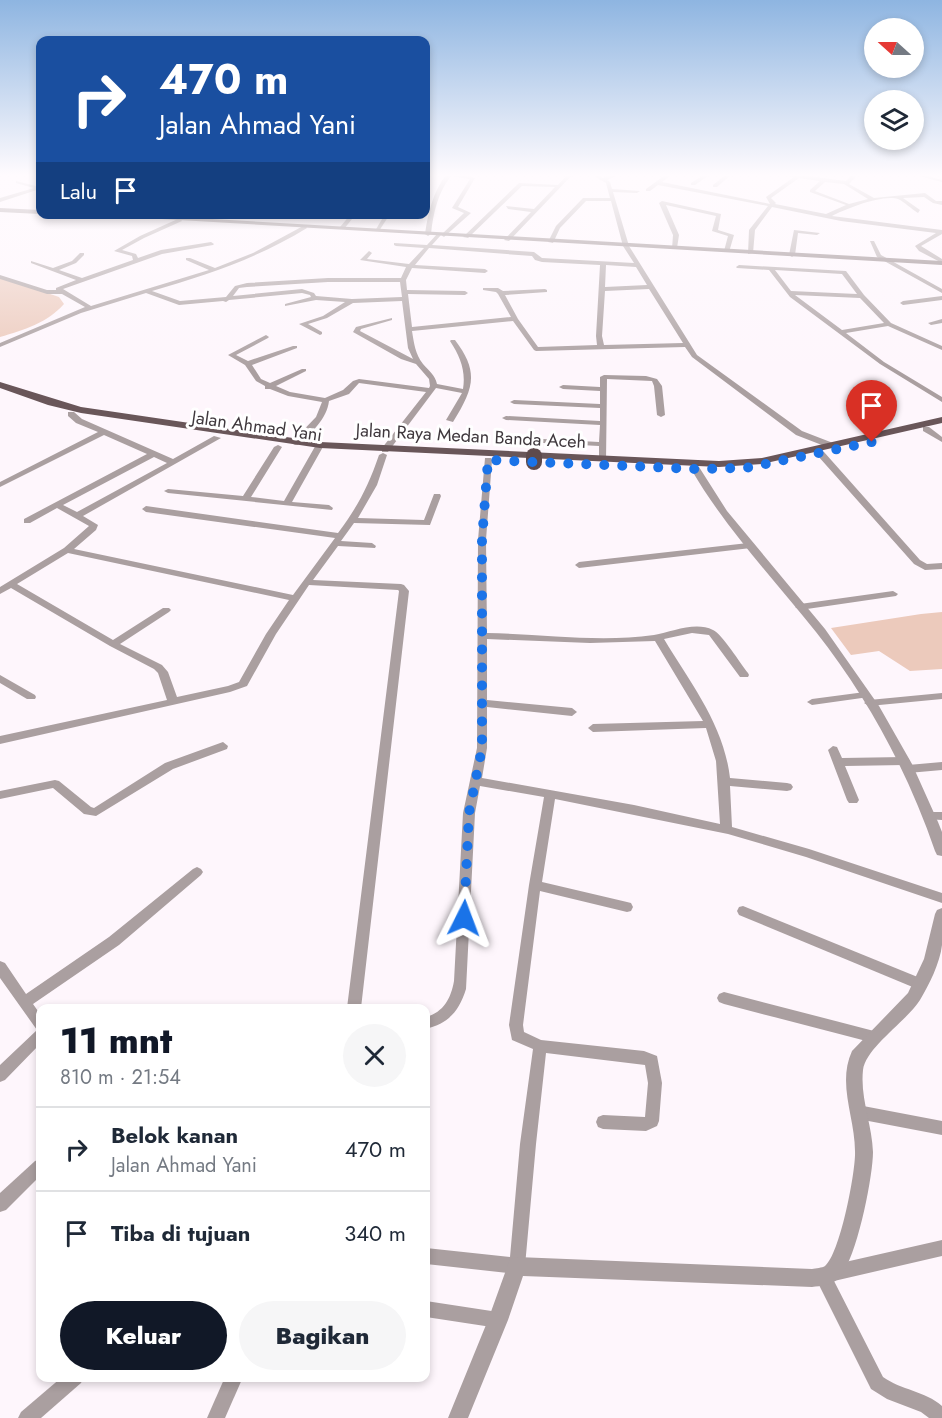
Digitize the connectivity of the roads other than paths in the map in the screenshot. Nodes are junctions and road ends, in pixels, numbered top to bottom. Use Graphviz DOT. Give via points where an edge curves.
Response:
graph roads {
  1 [pos="138,239"];
  2 [pos="284,239"];
  3 [pos="436,239"];
  4 [pos="496,239"];
  5 [pos="552,239"];
  6 [pos="624,239"];
  7 [pos="675,239"];
  8 [pos="730,239"];
  9 [pos="751,239"];
  10 [pos="795,239"];
  11 [pos="930,239"];
  12 [pos="507,240"];
  13 [pos="551,242"];
  14 [pos="872,242"];
  15 [pos="211,244"];
  16 [pos="396,244"];
  17 [pos="626,246"];
  18 [pos="427,247"];
  19 [pos="674,248"];
  20 [pos="727,251"];
  21 [pos="369,253"];
  22 [pos="750,253"];
  23 [pos="82,254"];
  24 [pos="792,255"];
  25 [pos="188,259"];
  26 [pos="885,260"];
  27 [pos="136,261"];
  28 [pos="33,262"];
  29 [pos="942,262"];
  30 [pos="603,263"];
  31 [pos="637,265"];
  32 [pos="410,266"];
  33 [pos="739,267"];
  34 [pos="770,268"];
  35 [pos="55,269"];
  36 [pos="213,269"];
  37 [pos="485,271"];
  38 [pos="0,277"];
  39 [pos="81,280"];
  40 [pos="403,280"];
  41 [pos="651,287"];
  42 [pos="486,289"];
  43 [pos="603,289"];
  44 [pos="146,291"];
  45 [pos="545,291"];
  46 [pos="942,291"];
  47 [pos="62,292"];
  48 [pos="465,292"];
  49 [pos="501,293"];
  50 [pos="790,293"];
  51 [pos="405,296"];
  52 [pos="862,296"];
  53 [pos="252,298"];
  54 [pos="314,298"];
  55 [pos="942,298"];
  56 [pos="226,300"];
  57 [pos="352,301"];
  58 [pos="903,303"];
  59 [pos="286,305"];
  60 [pos="91,308"];
  61 [pos="253,309"];
  62 [pos="390,319"];
  63 [pos="515,319"];
  64 [pos="942,321"];
  65 [pos="931,323"];
  66 [pos="889,324"];
  67 [pos="410,329"];
  68 [pos="842,332"];
  69 [pos="320,333"];
  70 [pos="266,337"];
  71 [pos="453,341"];
  72 [pos="0,345"];
  73 [pos="685,345"];
  74 [pos="295,347"];
  75 [pos="601,348"];
  76 [pos="942,348"];
  77 [pos="418,363"];
  78 [pos="248,364"];
  79 [pos="304,370"];
  80 [pos="0,385"];
  81 [pos="268,387"];
  82 [pos="563,387"];
  83 [pos="433,388"];
  84 [pos="603,389"];
  85 [pos="466,392"];
  86 [pos="0,393"];
  87 [pos="326,400"];
  88 [pos="942,400"];
  89 [pos="514,402"];
  90 [pos="603,406"];
  91 [pos="71,414"];
  92 [pos="661,415"];
  93 [pos="506,418"];
  94 [pos="450,420"];
  95 [pos="942,420"];
  96 [pos="602,423"];
  97 [pos="942,426"];
  98 [pos="926,429"];
  99 [pos="104,432"];
  100 [pos="799,433"];
  101 [pos="217,438"];
  102 [pos="942,440"];
  103 [pos="543,441"];
  104 [pos="295,443"];
  105 [pos="603,444"];
  106 [pos="830,445"];
  107 [pos="278,447"];
  108 [pos="319,448"];
  109 [pos="807,451"];
  110 [pos="384,452"];
  111 [pos="153,454"];
  112 [pos="821,454"];
  113 [pos="534,459"];
  114 [pos="603,459"];
  115 [pos="488,460"];
  116 [pos="172,462"];
  117 [pos="696,469"];
  118 [pos="0,485"];
  119 [pos="168,491"];
  120 [pos="437,496"];
  121 [pos="246,499"];
  122 [pos="287,503"];
  123 [pos="59,506"];
  124 [pos="329,508"];
  125 [pos="146,509"];
  126 [pos="78,515"];
  127 [pos="353,520"];
  128 [pos="27,521"];
  129 [pos="338,540"];
  130 [pos="372,546"];
  131 [pos="748,546"];
  132 [pos="67,550"];
  133 [pos="579,565"];
  134 [pos="942,566"];
  135 [pos="306,582"];
  136 [pos="10,584"];
  137 [pos="0,591"];
  138 [pos="893,594"];
  139 [pos="295,598"];
  140 [pos="800,607"];
  141 [pos="166,610"];
  142 [pos="483,636"];
  143 [pos="658,637"];
  144 [pos="113,644"];
  145 [pos="744,675"];
  146 [pos="0,678"];
  147 [pos="942,696"];
  148 [pos="31,698"];
  149 [pos="867,699"];
  150 [pos="173,702"];
  151 [pos="812,702"];
  152 [pos="484,703"];
  153 [pos="572,712"];
  154 [pos="710,724"];
  155 [pos="593,728"];
  156 [pos="0,740"];
  157 [pos="223,746"];
  158 [pos="832,750"];
  159 [pos="839,762"];
  160 [pos="906,765"];
  161 [pos="942,766"];
  162 [pos="476,781"];
  163 [pos="725,782"];
  164 [pos="787,787"];
  165 [pos="550,794"];
  166 [pos="0,795"];
  167 [pos="853,800"];
  168 [pos="928,816"];
  169 [pos="942,816"];
  170 [pos="726,830"];
  171 [pos="942,851"];
  172 [pos="197,872"];
  173 [pos="535,885"];
  174 [pos="942,898"];
  175 [pos="627,907"];
  176 [pos="743,911"];
  177 [pos="942,914"];
  178 [pos="939,939"];
  179 [pos="0,967"];
  180 [pos="920,984"];
  181 [pos="724,998"];
  182 [pos="25,1002"];
  183 [pos="354,1004"];
  184 [pos="36,1019"];
  185 [pos="430,1022"];
  186 [pos="874,1037"];
  187 [pos="36,1039"];
  188 [pos="540,1046"];
  189 [pos="0,1075"];
  190 [pos="858,1112"];
  191 [pos="603,1122"];
  192 [pos="942,1128"];
  193 [pos="36,1170"];
  194 [pos="0,1204"];
  195 [pos="942,1248"];
  196 [pos="430,1256"];
  197 [pos="517,1266"];
  198 [pos="827,1275"];
  199 [pos="430,1310"];
  200 [pos="498,1320"];
  201 [pos="69,1382"];
  202 [pos="232,1382"];
  203 [pos="27,1418"];
  204 [pos="216,1418"];
  205 [pos="458,1418"];
  206 [pos="940,1418"];
  1 -- 27 [label="street" via="117,251 134,255"];
  2 -- 36 [label="street"];
  3 -- 18 [label="street"];
  4 -- 12 [label="main road"];
  5 -- 13 [label="street"];
  6 -- 17 [label="street"];
  7 -- 19 [label="street"];
  8 -- 20 [label="street"];
  9 -- 22 [label="street"];
  10 -- 24 [label="street"];
  11 -- 29 [label="street" via="918,246"];
  12 -- 13 [label="main road"];
  13 -- 17 [label="main road"];
  14 -- 26 [label="street"];
  15 -- 27 [label="street" via="161,252"];
  16 -- 18 [label="street"];
  17 -- 19 [label="main road"];
  17 -- 31 [label="street"];
  18 -- 30 [label="street"];
  18 -- 32 [label="street"];
  19 -- 20 [label="main road"];
  20 -- 22 [label="main road"];
  21 -- 32 [label="street" via="363,260"];
  22 -- 24 [label="main road"];
  23 -- 35 [label="street" via="74,262"];
  24 -- 26 [label="main road"];
  25 -- 36 [label="street"];
  26 -- 29 [label="main road"];
  26 -- 46 [label="street"];
  27 -- 39 [label="street"];
  28 -- 35 [label="street"];
  30 -- 31 [label="street"];
  30 -- 43 [label="street"];
  31 -- 41 [label="street"];
  32 -- 37 [label="street"];
  32 -- 40 [label="street"];
  33 -- 34 [label="street"];
  34 -- 50 [label="street"];
  34 -- 52 [label="street" via="844,272"];
  35 -- 39 [label="street"];
  36 -- 44 [label="street"];
  38 -- 47 [label="street" via="47,292"];
  39 -- 47 [label="street" via="58,289"];
  40 -- 51 [label="street"];
  40 -- 56 [label="street" via="247,285 237,287"];
  41 -- 43 [label="street"];
  41 -- 73 [label="street"];
  42 -- 49 [label="street"];
  43 -- 75 [label="street"];
  44 -- 56 [label="street" via="176,303"];
  44 -- 60 [label="street"];
  45 -- 49 [label="street"];
  47 -- 60 [label="street"];
  48 -- 51 [label="street"];
  49 -- 63 [label="street"];
  50 -- 52 [label="street"];
  50 -- 68 [label="street"];
  51 -- 57 [label="street"];
  51 -- 67 [label="street"];
  52 -- 66 [label="street"];
  53 -- 54 [label="street" via="302,291"];
  53 -- 56 [label="street"];
  53 -- 61 [label="street"];
  54 -- 57 [label="street"];
  54 -- 59 [label="street"];
  55 -- 58 [label="street"];
  57 -- 69 [label="street" via="325,318 303,324"];
  60 -- 72 [label="street"];
  62 -- 77 [label="street" via="358,328 356,332"];
  63 -- 67 [label="street"];
  63 -- 75 [label="street" via="536,349"];
  64 -- 65 [label="street"];
  66 -- 68 [label="street"];
  66 -- 76 [label="street"];
  67 -- 77 [label="street" via="411,348"];
  68 -- 88 [label="street" via="882,363"];
  70 -- 78 [label="street" via="231,355"];
  71 -- 85 [label="street" via="463,354"];
  73 -- 75 [label="street"];
  73 -- 100 [label="street" via="700,362"];
  74 -- 78 [label="street"];
  77 -- 83 [label="street" via="432,378"];
  78 -- 81 [label="street"];
  79 -- 81 [label="street"];
  80 -- 104 [label="main road" via="81,410"];
  81 -- 87 [label="street"];
  82 -- 84 [label="street"];
  83 -- 85 [label="street"];
  83 -- 87 [label="street" via="359,381 346,392"];
  83 -- 110 [label="street"];
  84 -- 90 [label="street"];
  84 -- 92 [label="street" via="605,376 652,379 658,386"];
  85 -- 94 [label="street"];
  86 -- 91 [label="main road, Jalan Ahmad Yani"];
  87 -- 104 [label="street" via="319,417"];
  89 -- 90 [label="street"];
  90 -- 96 [label="street"];
  91 -- 99 [label="street"];
  91 -- 101 [label="main road, Jalan Ahmad Yani"];
  93 -- 96 [label="street"];
  95 -- 106 [label="main road, Jalan Raya Medan Banda Aceh"];
  96 -- 105 [label="street"];
  97 -- 98 [label="main road, Jalan Ahmad Yani"];
  98 -- 102 [label="street"];
  98 -- 112 [label="main road, Jalan Ahmad Yani"];
  99 -- 111 [label="street"];
  99 -- 118 [label="street"];
  100 -- 106 [label="street"];
  100 -- 109 [label="street"];
  101 -- 107 [label="main road, Jalan Ahmad Yani"];
  101 -- 116 [label="street"];
  103 -- 105 [label="street"];
  104 -- 108 [label="main road"];
  105 -- 114 [label="street"];
  106 -- 109 [label="main road, Jalan Raya Medan Banda Aceh"];
  107 -- 108 [label="main road, Jalan Ahmad Yani"];
  107 -- 121 [label="street"];
  108 -- 110 [label="main road, Jalan Ahmad Yani"];
  108 -- 122 [label="street"];
  109 -- 114 [label="main road, Jalan Raya Medan Banda Aceh" via="742,463"];
  110 -- 113 [label="main road, Jalan Raya Medan Banda Aceh"];
  110 -- 115 [label="main road, Jalan Ahmad Yani"];
  110 -- 127 [label="street" via="370,491"];
  111 -- 116 [label="street"];
  111 -- 123 [label="street"];
  112 -- 117 [label="main road, Jalan Ahmad Yani" via="757,467"];
  112 -- 134 [label="street" via="917,562 925,567"];
  113 -- 114 [label="main road, Jalan Raya Medan Banda Aceh"];
  113 -- 115 [label="main road, Jalan Ahmad Yani"];
  113 -- 117 [label="main road, Jalan Ahmad Yani"];
  115 -- 142 [label="street" via="482,540"];
  116 -- 126 [label="street"];
  117 -- 131 [label="street"];
  119 -- 121 [label="street"];
  120 -- 127 [label="street" via="427,523"];
  121 -- 122 [label="street"];
  122 -- 124 [label="street"];
  123 -- 126 [label="street"];
  123 -- 128 [label="street"];
  125 -- 129 [label="street"];
  126 -- 132 [label="street" via="92,523 93,528"];
  127 -- 129 [label="street"];
  129 -- 130 [label="street"];
  129 -- 135 [label="street"];
  131 -- 133 [label="street"];
  131 -- 140 [label="street"];
  132 -- 136 [label="street"];
  132 -- 139 [label="street"];
  135 -- 139 [label="street"];
  135 -- 183 [label="street" via="397,587 405,591"];
  136 -- 137 [label="street"];
  136 -- 144 [label="street"];
  138 -- 140 [label="street"];
  139 -- 150 [label="street" via="243,684"];
  140 -- 149 [label="street"];
  141 -- 144 [label="street"];
  142 -- 143 [label="street" via="619,640"];
  142 -- 152 [label="street"];
  143 -- 145 [label="street" via="709,631"];
  143 -- 154 [label="street"];
  144 -- 150 [label="street" via="158,667"];
  146 -- 148 [label="street"];
  147 -- 149 [label="street"];
  149 -- 151 [label="street"];
  149 -- 160 [label="street"];
  150 -- 156 [label="street"];
  152 -- 153 [label="street"];
  152 -- 162 [label="street"];
  154 -- 155 [label="street"];
  154 -- 163 [label="street"];
  157 -- 166 [label="street" via="170,766 96,812 88,811 55,784"];
  158 -- 159 [label="street"];
  159 -- 160 [label="street"];
  159 -- 167 [label="street"];
  160 -- 161 [label="street"];
  160 -- 168 [label="street"];
  162 -- 165 [label="street"];
  162 -- 185 [label="street" via="469,813 459,992 445,1016"];
  163 -- 164 [label="street"];
  163 -- 170 [label="street"];
  165 -- 170 [label="street"];
  165 -- 173 [label="street"];
  168 -- 169 [label="street"];
  168 -- 171 [label="street"];
  170 -- 174 [label="street"];
  172 -- 182 [label="street" via="114,941"];
  173 -- 175 [label="street"];
  173 -- 188 [label="street" via="516,1032 520,1039"];
  176 -- 180 [label="street"];
  177 -- 178 [label="street"];
  178 -- 180 [label="street"];
  179 -- 182 [label="street"];
  180 -- 186 [label="street" via="906,1006"];
  181 -- 186 [label="street"];
  182 -- 184 [label="street"];
  186 -- 190 [label="street" via="854,1066"];
  187 -- 189 [label="street"];
  188 -- 191 [label="street" via="652,1061 652,1120 646,1124"];
  188 -- 197 [label="street"];
  190 -- 192 [label="street"];
  190 -- 198 [label="street" via="863,1168 842,1252"];
  193 -- 194 [label="street"];
  195 -- 198 [label="street"];
  196 -- 197 [label="street"];
  197 -- 198 [label="street"];
  197 -- 200 [label="street"];
  198 -- 206 [label="street" via="877,1383 893,1395 931,1407"];
  199 -- 200 [label="street"];
  200 -- 205 [label="street"];
  201 -- 203 [label="street"];
  202 -- 204 [label="street"];
}
